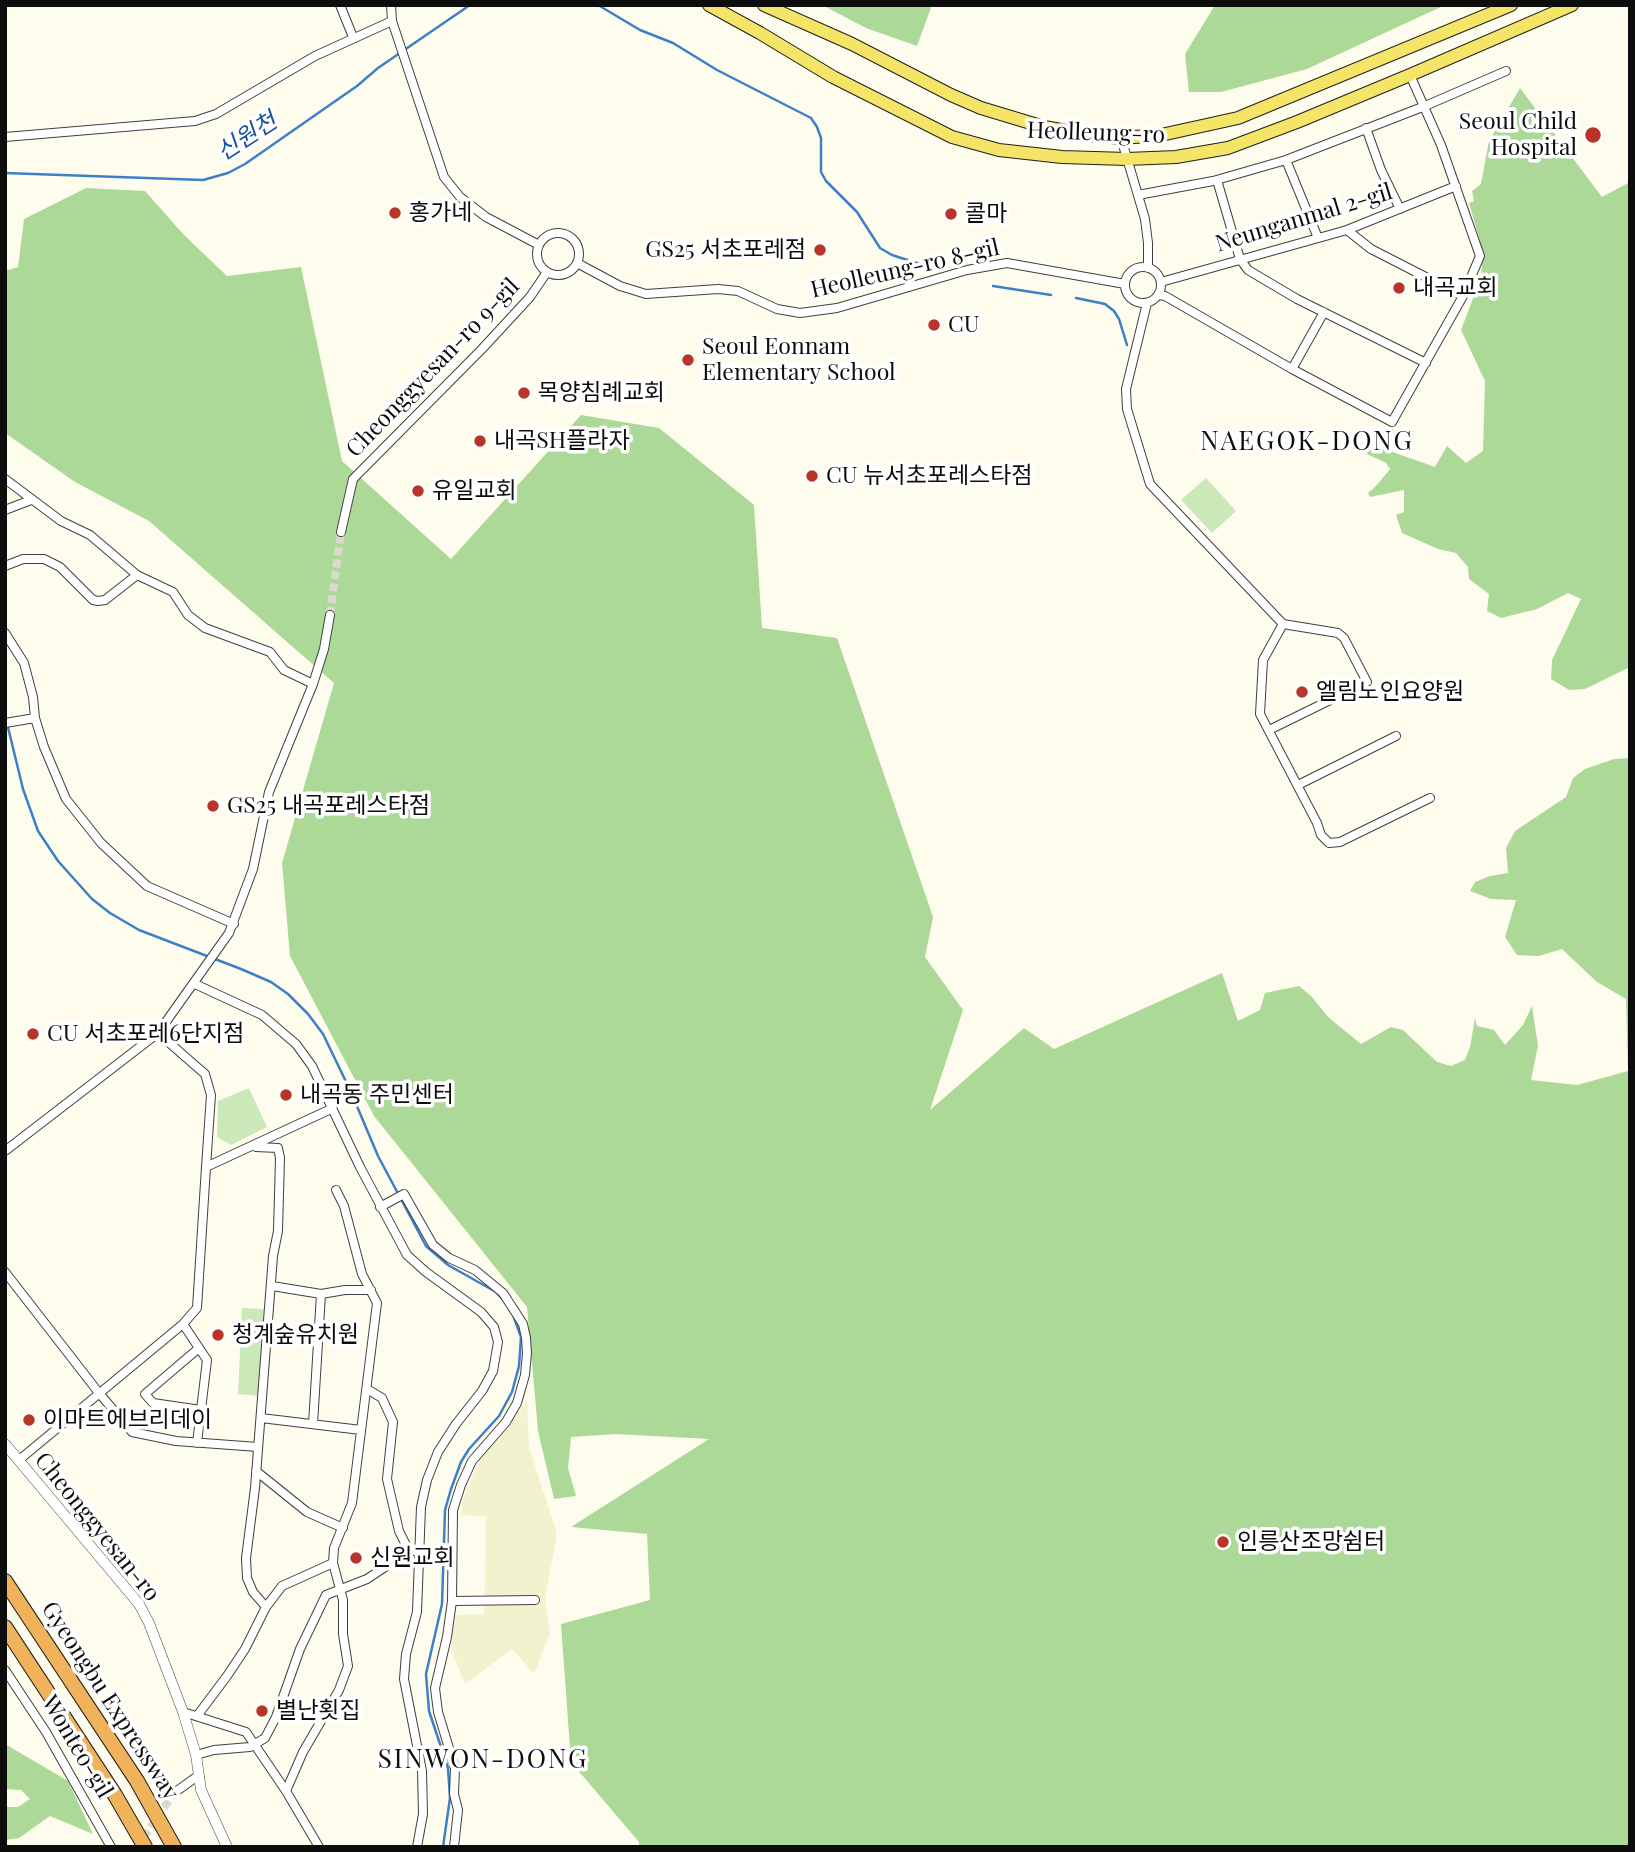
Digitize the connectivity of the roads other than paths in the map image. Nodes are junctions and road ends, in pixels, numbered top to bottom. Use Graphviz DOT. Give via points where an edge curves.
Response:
graph roads {
  1 [pos="340,5"];
  2 [pos="391,5"];
  3 [pos="709,5"];
  4 [pos="764,5"];
  5 [pos="1511,5"];
  6 [pos="1572,5"];
  7 [pos="392,20"];
  8 [pos="353,37"];
  9 [pos="1506,71"];
  10 [pos="1410,75"];
  11 [pos="1425,106"];
  12 [pos="1366,128"];
  13 [pos="5,137"];
  14 [pos="1121,138"];
  15 [pos="1126,159"];
  16 [pos="1286,160"];
  17 [pos="1217,180"];
  18 [pos="1456,186"];
  19 [pos="1138,195"];
  20 [pos="1400,209"];
  21 [pos="1347,230"];
  22 [pos="1318,237"];
  23 [pos="539,245"];
  24 [pos="1240,258"];
  25 [pos="577,263"];
  26 [pos="1148,268"];
  27 [pos="547,272"];
  28 [pos="1161,282"];
  29 [pos="1125,284"];
  30 [pos="1158,295"];
  31 [pos="1463,296"];
  32 [pos="1147,303"];
  33 [pos="1324,312"];
  34 [pos="1426,363"];
  35 [pos="1292,369"];
  36 [pos="5,479"];
  37 [pos="31,500"];
  38 [pos="5,510"];
  39 [pos="341,532"];
  40 [pos="5,566"];
  41 [pos="137,575"];
  42 [pos="330,615"];
  43 [pos="1283,624"];
  44 [pos="5,633"];
  45 [pos="313,684"];
  46 [pos="35,718"];
  47 [pos="5,723"];
  48 [pos="1269,730"];
  49 [pos="1396,736"];
  50 [pos="1298,785"];
  51 [pos="1430,799"];
  52 [pos="231,929"];
  53 [pos="196,981"];
  54 [pos="158,1033"];
  55 [pos="331,1109"];
  56 [pos="253,1146"];
  57 [pos="5,1151"];
  58 [pos="206,1167"];
  59 [pos="336,1190"];
  60 [pos="380,1207"];
  61 [pos="5,1272"];
  62 [pos="271,1286"];
  63 [pos="370,1290"];
  64 [pos="321,1294"];
  65 [pos="183,1324"];
  66 [pos="199,1348"];
  67 [pos="367,1388"];
  68 [pos="99,1393"];
  69 [pos="201,1409"];
  70 [pos="261,1418"];
  71 [pos="313,1424"];
  72 [pos="361,1430"];
  73 [pos="197,1443"];
  74 [pos="5,1444"];
  75 [pos="258,1447"];
  76 [pos="19,1460"];
  77 [pos="256,1471"];
  78 [pos="343,1528"];
  79 [pos="413,1551"];
  80 [pos="333,1563"];
  81 [pos="5,1581"];
  82 [pos="340,1589"];
  83 [pos="535,1600"];
  84 [pos="452,1601"];
  85 [pos="266,1607"];
  86 [pos="5,1627"];
  87 [pos="5,1670"];
  88 [pos="183,1712"];
  89 [pos="197,1716"];
  90 [pos="256,1744"];
  91 [pos="195,1755"];
  92 [pos="199,1775"];
  93 [pos="286,1791"];
  94 [pos="174,1793"];
  95 [pos="228,1844"];
  96 [pos="111,1847"];
  97 [pos="145,1847"];
  98 [pos="174,1847"];
  99 [pos="319,1847"];
  100 [pos="417,1847"];
  101 [pos="454,1847"];
  1 -- 8 [label="street"];
  2 -- 7 [label="street"];
  3 -- 15 [label="main road, Heolleung-ro" via="833,77 952,136 999,150"];
  4 -- 14 [label="main road, Heolleung-ro" via="981,108 1044,127"];
  5 -- 14 [label="main road, Heolleung-ro" via="1238,118 1161,135"];
  6 -- 10 [label="main road, Heolleung-ro"];
  7 -- 8 [label="street"];
  7 -- 23 [label="street" via="444,177 486,217"];
  8 -- 13 [label="street" via="216,114 195,121"];
  9 -- 11 [label="street"];
  10 -- 11 [label="street"];
  10 -- 15 [label="main road, Heolleung-ro" via="1228,148"];
  11 -- 12 [label="street"];
  11 -- 18 [label="street"];
  12 -- 16 [label="street"];
  12 -- 20 [label="street"];
  14 -- 15 [label="street"];
  15 -- 19 [label="street"];
  16 -- 17 [label="street"];
  16 -- 22 [label="street"];
  17 -- 19 [label="street"];
  17 -- 24 [label="street"];
  18 -- 20 [label="street, Neunganmal 2-gil"];
  18 -- 31 [label="street" via="1480,256"];
  19 -- 26 [label="street" via="1145,219"];
  20 -- 21 [label="street, Neunganmal 2-gil"];
  21 -- 22 [label="street, Neunganmal 2-gil"];
  21 -- 31 [label="street" via="1371,249"];
  22 -- 24 [label="street, Neunganmal 2-gil"];
  23 -- 25 [label="street" via="550,234 564,233 578,248"];
  23 -- 27 [label="street" via="540,264"];
  24 -- 28 [label="street, Neunganmal 2-gil"];
  24 -- 33 [label="street" via="1248,271"];
  25 -- 27 [label="street" via="569,273"];
  25 -- 29 [label="street, Heolleung-ro 8-gil" via="646,294 738,291 777,309 800,313 837,308 1007,263"];
  26 -- 28 [label="street"];
  26 -- 29 [label="street" via="1133,271"];
  27 -- 39 [label="street, Cheonggyesan-ro 9-gil" via="482,349 353,479"];
  28 -- 30 [label="street"];
  29 -- 32 [label="street" via="1131,299"];
  30 -- 32 [label="street"];
  30 -- 35 [label="street"];
  31 -- 34 [label="street"];
  32 -- 43 [label="street" via="1126,389 1127,409 1150,484"];
  33 -- 34 [label="street"];
  33 -- 35 [label="street"];
  34 -- 35 [label="street" via="1392,422"];
  36 -- 37 [label="street"];
  37 -- 38 [label="street"];
  37 -- 41 [label="street" via="90,535"];
  40 -- 41 [label="street" via="23,559 44,559 60,567 98,601"];
  41 -- 45 [label="street" via="173,592 188,615 205,628 270,652 284,670"];
  42 -- 45 [label="street"];
  43 -- 48 [label="street" via="1263,660 1260,715"];
  43 -- 48 [label="street" via="1338,633 1367,682"];
  44 -- 46 [label="street" via="24,663"];
  45 -- 52 [label="street" via="269,792 253,869"];
  46 -- 47 [label="street"];
  46 -- 52 [label="street" via="65,799 102,842 147,886"];
  48 -- 50 [label="street"];
  49 -- 50 [label="street"];
  50 -- 51 [label="street" via="1329,843"];
  52 -- 53 [label="street"];
  53 -- 54 [label="street"];
  53 -- 55 [label="street" via="279,1028 296,1044 313,1066"];
  54 -- 57 [label="street"];
  54 -- 58 [label="street" via="205,1074 211,1095"];
  55 -- 56 [label="street"];
  55 -- 60 [label="street"];
  56 -- 58 [label="street"];
  56 -- 62 [label="street" via="278,1148 280,1158"];
  58 -- 65 [label="street" via="197,1308"];
  59 -- 63 [label="street"];
  60 -- 79 [label="street" via="407,1255 481,1312 494,1327 498,1342 493,1371 438,1452 427,1480"];
  60 -- 84 [label="street" via="404,1194 433,1245 503,1293 523,1324 526,1338 525,1375 517,1404 472,1461 453,1510"];
  61 -- 68 [label="street"];
  62 -- 64 [label="street"];
  62 -- 70 [label="street"];
  63 -- 64 [label="street"];
  63 -- 67 [label="street" via="377,1303"];
  64 -- 71 [label="street"];
  65 -- 66 [label="street"];
  65 -- 68 [label="street"];
  66 -- 69 [label="street" via="206,1360"];
  66 -- 69 [label="street" via="145,1394 153,1403"];
  67 -- 72 [label="street"];
  67 -- 79 [label="street" via="382,1398 393,1422 387,1479 399,1531"];
  68 -- 73 [label="street" via="132,1432"];
  68 -- 76 [label="street"];
  69 -- 73 [label="street"];
  70 -- 71 [label="street"];
  70 -- 75 [label="street"];
  71 -- 72 [label="street"];
  72 -- 78 [label="street" via="352,1503"];
  73 -- 75 [label="street"];
  74 -- 76 [label="street, Cheonggyesan-ro"];
  75 -- 77 [label="street"];
  76 -- 88 [label="street, Cheonggyesan-ro" via="139,1604"];
  77 -- 78 [label="street" via="307,1512"];
  77 -- 85 [label="street" via="247,1578"];
  78 -- 80 [label="street"];
  79 -- 82 [label="street" via="367,1579"];
  79 -- 100 [label="street" via="416,1612 404,1679 422,1771 423,1814"];
  80 -- 82 [label="street"];
  80 -- 85 [label="street" via="282,1586"];
  81 -- 98 [label="highway, Gyeongbu Expressway" via="137,1781"];
  82 -- 90 [label="street" via="326,1595 300,1649 276,1717 265,1738"];
  82 -- 93 [label="street" via="348,1666"];
  83 -- 84 [label="street"];
  84 -- 101 [label="street" via="435,1688 455,1768 458,1810"];
  85 -- 89 [label="street" via="245,1649"];
  86 -- 97 [label="highway, Gyeongbu Expressway"];
  87 -- 96 [label="street, Wonteo-gil"];
  88 -- 89 [label="street"];
  88 -- 91 [label="street, Cheonggyesan-ro"];
  89 -- 90 [label="street" via="246,1732"];
  90 -- 91 [label="street"];
  90 -- 93 [label="street"];
  91 -- 92 [label="street, Cheonggyesan-ro"];
  92 -- 94 [label="street"];
  92 -- 95 [label="street, Cheonggyesan-ro" via="201,1790"];
  93 -- 99 [label="street"];
}
